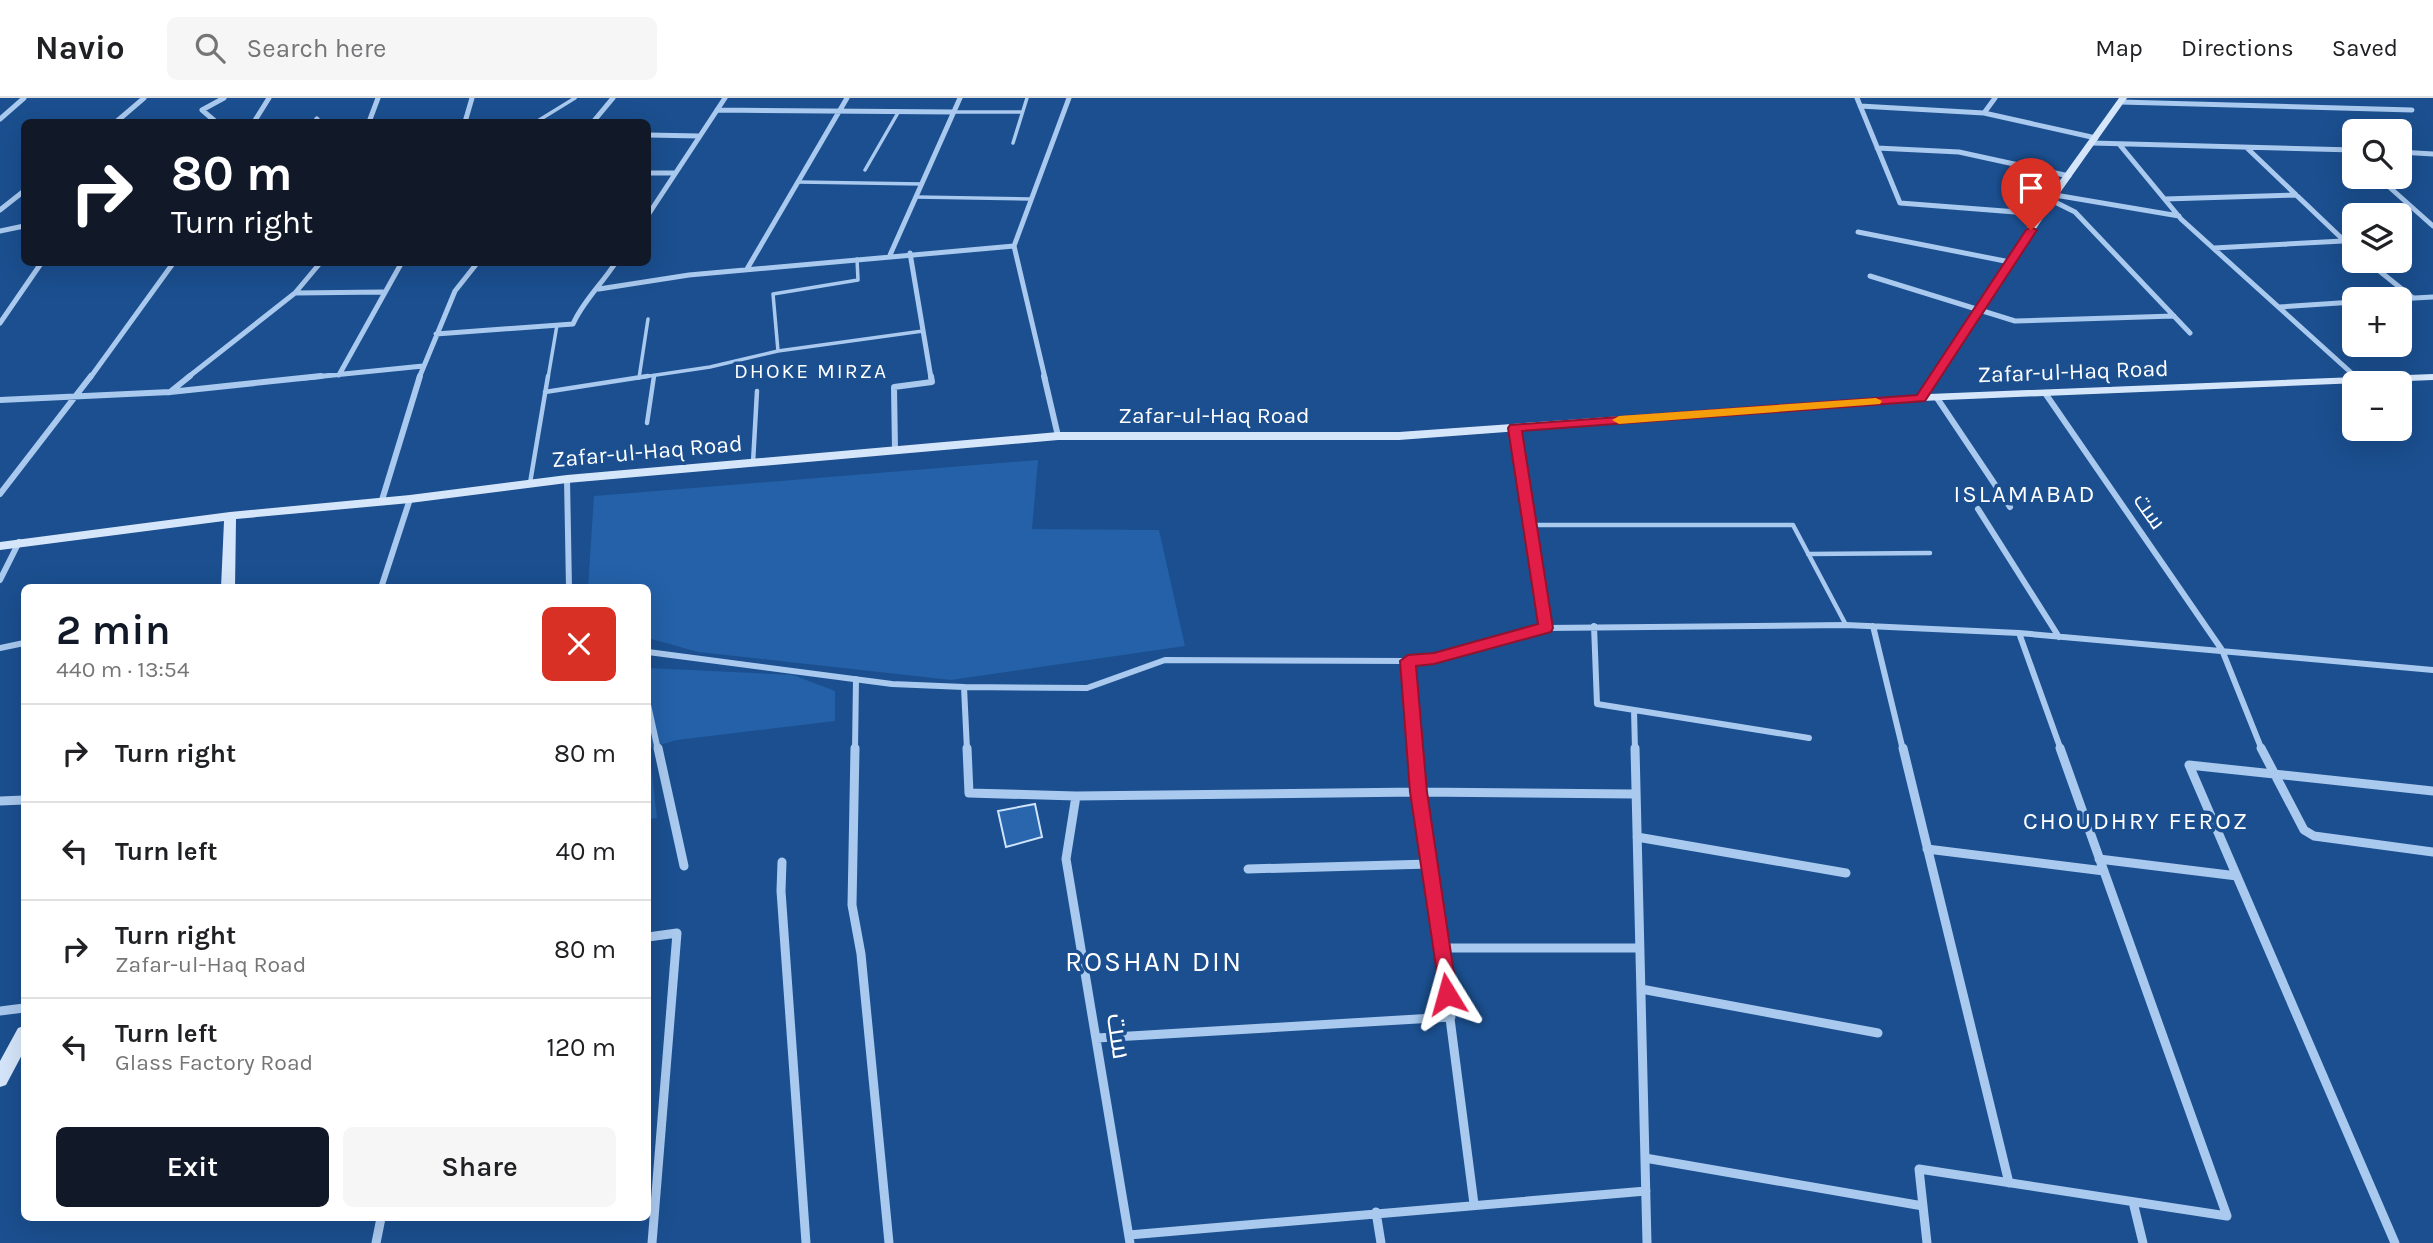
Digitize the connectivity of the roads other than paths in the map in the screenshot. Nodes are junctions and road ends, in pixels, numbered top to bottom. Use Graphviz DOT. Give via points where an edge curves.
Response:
graph roads {
  1 [pos="24,98"];
  2 [pos="144,98"];
  3 [pos="224,98"];
  4 [pos="269,98"];
  5 [pos="378,98"];
  6 [pos="472,98"];
  7 [pos="575,98"];
  8 [pos="613,98"];
  9 [pos="725,98"];
  10 [pos="848,98"];
  11 [pos="960,98"];
  12 [pos="1027,98"];
  13 [pos="1069,98"];
  14 [pos="1857,98"];
  15 [pos="1995,98"];
  16 [pos="2122,100"];
  17 [pos="1860,106"];
  18 [pos="717,110"];
  19 [pos="843,110"];
  20 [pos="2412,110"];
  21 [pos="899,111"];
  22 [pos="954,112"];
  23 [pos="1022,112"];
  24 [pos="1984,113"];
  25 [pos="0,119"];
  26 [pos="120,119"];
  27 [pos="212,119"];
  28 [pos="256,119"];
  29 [pos="370,119"];
  30 [pos="466,119"];
  31 [pos="541,119"];
  32 [pos="596,119"];
  33 [pos="651,135"];
  34 [pos="699,136"];
  35 [pos="2094,141"];
  36 [pos="1013,142"];
  37 [pos="2119,144"];
  38 [pos="1877,148"];
  39 [pos="2247,148"];
  40 [pos="2342,152"];
  41 [pos="2412,153"];
  42 [pos="2433,154"];
  43 [pos="865,170"];
  44 [pos="651,173"];
  45 [pos="675,173"];
  46 [pos="2069,176"];
  47 [pos="799,182"];
  48 [pos="922,184"];
  49 [pos="2391,189"];
  50 [pos="21,193"];
  51 [pos="2296,195"];
  52 [pos="916,197"];
  53 [pos="2053,197"];
  54 [pos="1030,199"];
  55 [pos="2165,199"];
  56 [pos="651,208"];
  57 [pos="0,210"];
  58 [pos="2042,214"];
  59 [pos="2180,216"];
  60 [pos="21,226"];
  61 [pos="2433,226"];
  62 [pos="0,230"];
  63 [pos="1858,232"];
  64 [pos="2342,240"];
  65 [pos="2342,241"];
  66 [pos="1014,246"];
  67 [pos="2214,248"];
  68 [pos="910,253"];
  69 [pos="890,255"];
  70 [pos="857,258"];
  71 [pos="2010,262"];
  72 [pos="38,266"];
  73 [pos="171,266"];
  74 [pos="318,266"];
  75 [pos="399,266"];
  76 [pos="475,266"];
  77 [pos="613,266"];
  78 [pos="747,269"];
  79 [pos="2382,273"];
  80 [pos="1870,276"];
  81 [pos="599,289"];
  82 [pos="383,292"];
  83 [pos="295,293"];
  84 [pos="2433,297"];
  85 [pos="2413,298"];
  86 [pos="2342,303"];
  87 [pos="2279,307"];
  88 [pos="1979,309"];
  89 [pos="2174,316"];
  90 [pos="648,319"];
  91 [pos="0,323"];
  92 [pos="557,325"];
  93 [pos="923,331"];
  94 [pos="2190,333"];
  95 [pos="436,334"];
  96 [pos="779,351"];
  97 [pos="424,366"];
  98 [pos="2349,371"];
  99 [pos="339,375"];
  100 [pos="654,376"];
  101 [pos="2433,377"];
  102 [pos="639,378"];
  103 [pos="2412,378"];
  104 [pos="2342,383"];
  105 [pos="757,391"];
  106 [pos="545,392"];
  107 [pos="170,393"];
  108 [pos="2045,393"];
  109 [pos="77,396"];
  110 [pos="1921,398"];
  111 [pos="1937,398"];
  112 [pos="0,400"];
  113 [pos="647,424"];
  114 [pos="1515,428"];
  115 [pos="1058,436"];
  116 [pos="895,450"];
  117 [pos="753,463"];
  118 [pos="567,479"];
  119 [pos="530,483"];
  120 [pos="0,494"];
  121 [pos="410,499"];
  122 [pos="382,500"];
  123 [pos="2010,507"];
  124 [pos="1978,509"];
  125 [pos="230,516"];
  126 [pos="1530,525"];
  127 [pos="20,542"];
  128 [pos="0,546"];
  129 [pos="1930,553"];
  130 [pos="1808,554"];
  131 [pos="0,580"];
  132 [pos="228,584"];
  133 [pos="382,584"];
  134 [pos="569,584"];
  135 [pos="1846,625"];
  136 [pos="1594,626"];
  137 [pos="1873,626"];
  138 [pos="1546,628"];
  139 [pos="2019,633"];
  140 [pos="2060,637"];
  141 [pos="21,644"];
  142 [pos="0,648"];
  143 [pos="2222,650"];
  144 [pos="651,652"];
  145 [pos="1408,661"];
  146 [pos="2433,670"];
  147 [pos="856,679"];
  148 [pos="964,687"];
  149 [pos="1634,710"];
  150 [pos="651,718"];
  151 [pos="1808,738"];
  152 [pos="2273,774"];
  153 [pos="2433,791"];
  154 [pos="1419,792"];
  155 [pos="1635,794"];
  156 [pos="1076,796"];
  157 [pos="21,800"];
  158 [pos="0,801"];
  159 [pos="1637,837"];
  160 [pos="1927,849"];
  161 [pos="2433,852"];
  162 [pos="2099,859"];
  163 [pos="782,862"];
  164 [pos="1429,864"];
  165 [pos="684,866"];
  166 [pos="1248,869"];
  167 [pos="2104,871"];
  168 [pos="1846,873"];
  169 [pos="2237,876"];
  170 [pos="651,937"];
  171 [pos="1441,947"];
  172 [pos="1640,948"];
  173 [pos="1641,989"];
  174 [pos="21,1008"];
  175 [pos="0,1011"];
  176 [pos="1451,1017"];
  177 [pos="1878,1033"];
  178 [pos="1097,1038"];
  179 [pos="21,1040"];
  180 [pos="0,1079"];
  181 [pos="1645,1158"];
  182 [pos="2009,1183"];
  183 [pos="1646,1191"];
  184 [pos="2133,1202"];
  185 [pos="1474,1204"];
  186 [pos="1923,1206"];
  187 [pos="1376,1212"];
  188 [pos="380,1221"];
  189 [pos="1129,1239"];
  190 [pos="376,1243"];
  191 [pos="652,1243"];
  192 [pos="806,1243"];
  193 [pos="889,1243"];
  194 [pos="1381,1243"];
  195 [pos="1647,1243"];
  196 [pos="1927,1243"];
  197 [pos="2143,1243"];
  198 [pos="2395,1243"];
  1 -- 25 [label="street"];
  2 -- 26 [label="street"];
  3 -- 27 [label="street" via="202,110"];
  4 -- 28 [label="street"];
  5 -- 29 [label="street"];
  6 -- 30 [label="street"];
  7 -- 31 [label="lane"];
  8 -- 32 [label="street"];
  9 -- 18 [label="street"];
  10 -- 19 [label="street"];
  11 -- 22 [label="street"];
  12 -- 23 [label="lane"];
  13 -- 54 [label="street"];
  14 -- 17 [label="street"];
  15 -- 24 [label="street"];
  16 -- 20 [label="street"];
  16 -- 35 [label="street"];
  17 -- 24 [label="street"];
  17 -- 38 [label="street"];
  18 -- 19 [label="street"];
  18 -- 34 [label="street"];
  19 -- 21 [label="street"];
  19 -- 47 [label="street"];
  21 -- 22 [label="street"];
  21 -- 43 [label="lane"];
  22 -- 23 [label="lane"];
  22 -- 48 [label="street"];
  23 -- 36 [label="lane"];
  24 -- 35 [label="street"];
  33 -- 34 [label="street"];
  34 -- 45 [label="street"];
  35 -- 37 [label="street"];
  35 -- 46 [label="street"];
  37 -- 39 [label="street"];
  37 -- 55 [label="street"];
  38 -- 46 [label="street" via="1959,152"];
  38 -- 58 [label="street" via="1900,203"];
  39 -- 40 [label="street"];
  39 -- 51 [label="street"];
  41 -- 42 [label="street"];
  44 -- 45 [label="street"];
  45 -- 56 [label="street"];
  46 -- 53 [label="street"];
  47 -- 48 [label="lane"];
  47 -- 78 [label="street"];
  48 -- 52 [label="street"];
  49 -- 61 [label="street"];
  50 -- 57 [label="street"];
  51 -- 55 [label="street"];
  51 -- 64 [label="street"];
  52 -- 54 [label="lane"];
  52 -- 69 [label="street"];
  53 -- 58 [label="street"];
  53 -- 59 [label="street"];
  53 -- 89 [label="street" via="2075,212"];
  54 -- 66 [label="street"];
  55 -- 59 [label="street"];
  58 -- 71 [label="street"];
  59 -- 67 [label="street"];
  60 -- 62 [label="street"];
  63 -- 71 [label="street"];
  65 -- 67 [label="street"];
  66 -- 68 [label="street"];
  66 -- 115 [label="street"];
  67 -- 87 [label="street"];
  68 -- 69 [label="street"];
  68 -- 93 [label="street"];
  69 -- 70 [label="street"];
  70 -- 78 [label="street"];
  70 -- 96 [label="lane" via="858,280 773,294"];
  71 -- 88 [label="street"];
  72 -- 91 [label="street"];
  73 -- 109 [label="street"];
  74 -- 83 [label="street"];
  75 -- 82 [label="street"];
  76 -- 95 [label="street" via="455,291"];
  77 -- 81 [label="street"];
  78 -- 81 [label="street"];
  79 -- 85 [label="street"];
  80 -- 88 [label="street"];
  81 -- 92 [label="street" via="581,306 575,323"];
  82 -- 83 [label="street"];
  82 -- 99 [label="street"];
  83 -- 107 [label="street"];
  84 -- 85 [label="street"];
  86 -- 87 [label="street"];
  87 -- 98 [label="street"];
  88 -- 89 [label="street" via="2015,321"];
  88 -- 110 [label="street"];
  89 -- 94 [label="street"];
  90 -- 102 [label="lane"];
  92 -- 95 [label="street"];
  92 -- 106 [label="lane"];
  93 -- 96 [label="lane"];
  93 -- 116 [label="street" via="932,382 894,387"];
  95 -- 97 [label="street"];
  96 -- 100 [label="lane"];
  97 -- 99 [label="street"];
  97 -- 122 [label="street"];
  99 -- 107 [label="street"];
  100 -- 102 [label="lane"];
  100 -- 113 [label="lane"];
  101 -- 103 [label="street, Zafar-ul-Haq Road"];
  102 -- 106 [label="lane"];
  104 -- 108 [label="street, Zafar-ul-Haq Road"];
  105 -- 117 [label="lane"];
  106 -- 119 [label="lane"];
  107 -- 109 [label="street"];
  108 -- 111 [label="street, Zafar-ul-Haq Road"];
  108 -- 143 [label="street, ست"];
  109 -- 112 [label="street"];
  109 -- 120 [label="street"];
  110 -- 111 [label="street, Zafar-ul-Haq Road"];
  110 -- 114 [label="street, Zafar-ul-Haq Road"];
  111 -- 123 [label="street"];
  114 -- 115 [label="street, Zafar-ul-Haq Road" via="1399,436"];
  114 -- 126 [label="street"];
  115 -- 116 [label="street, Zafar-ul-Haq Road"];
  116 -- 117 [label="street, Zafar-ul-Haq Road"];
  117 -- 118 [label="street, Zafar-ul-Haq Road"];
  118 -- 119 [label="street, Zafar-ul-Haq Road"];
  118 -- 134 [label="street"];
  119 -- 121 [label="street, Zafar-ul-Haq Road"];
  121 -- 122 [label="street, Zafar-ul-Haq Road"];
  121 -- 133 [label="street"];
  122 -- 125 [label="street, Zafar-ul-Haq Road"];
  124 -- 140 [label="street"];
  125 -- 127 [label="street, Zafar-ul-Haq Road"];
  125 -- 132 [label="street"];
  126 -- 130 [label="lane" via="1793,525"];
  126 -- 138 [label="street"];
  127 -- 128 [label="street, Zafar-ul-Haq Road"];
  127 -- 131 [label="street"];
  129 -- 130 [label="lane"];
  130 -- 135 [label="lane"];
  135 -- 136 [label="street"];
  135 -- 137 [label="street"];
  136 -- 138 [label="street"];
  136 -- 149 [label="street" via="1597,705"];
  137 -- 139 [label="street"];
  137 -- 160 [label="street"];
  138 -- 145 [label="street" via="1434,659"];
  139 -- 140 [label="street"];
  139 -- 162 [label="street"];
  140 -- 143 [label="street"];
  141 -- 142 [label="street"];
  143 -- 146 [label="street"];
  143 -- 152 [label="street, ست"];
  144 -- 147 [label="street"];
  145 -- 148 [label="street" via="1165,660 1087,688"];
  145 -- 154 [label="street"];
  147 -- 148 [label="street"];
  147 -- 193 [label="street" via="852,905 861,954"];
  148 -- 156 [label="street" via="969,793"];
  149 -- 151 [label="street"];
  149 -- 155 [label="street"];
  150 -- 165 [label="street"];
  152 -- 153 [label="street"];
  152 -- 161 [label="street, ست" via="2297,821 2314,836"];
  152 -- 169 [label="street" via="2189,765"];
  154 -- 155 [label="street"];
  154 -- 156 [label="street"];
  154 -- 164 [label="street"];
  155 -- 159 [label="street"];
  156 -- 178 [label="street, ست" via="1066,859"];
  157 -- 158 [label="street"];
  159 -- 168 [label="street"];
  159 -- 172 [label="street"];
  160 -- 167 [label="street"];
  160 -- 182 [label="street"];
  162 -- 167 [label="street"];
  162 -- 169 [label="street"];
  163 -- 192 [label="street"];
  164 -- 166 [label="street"];
  164 -- 171 [label="street"];
  167 -- 184 [label="street" via="2227,1216"];
  169 -- 198 [label="street"];
  170 -- 191 [label="street" via="677,933"];
  171 -- 172 [label="street"];
  171 -- 176 [label="street"];
  172 -- 173 [label="street"];
  173 -- 177 [label="street"];
  173 -- 181 [label="street"];
  174 -- 175 [label="street"];
  176 -- 178 [label="street"];
  176 -- 185 [label="street"];
  178 -- 189 [label="street, ست"];
  179 -- 180 [label="street"];
  181 -- 183 [label="street"];
  181 -- 186 [label="street"];
  182 -- 184 [label="street"];
  182 -- 186 [label="street" via="1919,1169"];
  183 -- 185 [label="street"];
  183 -- 195 [label="street"];
  184 -- 197 [label="street"];
  185 -- 187 [label="street"];
  186 -- 196 [label="street"];
  187 -- 189 [label="street"];
  187 -- 194 [label="street"];
  188 -- 190 [label="street"];
}
